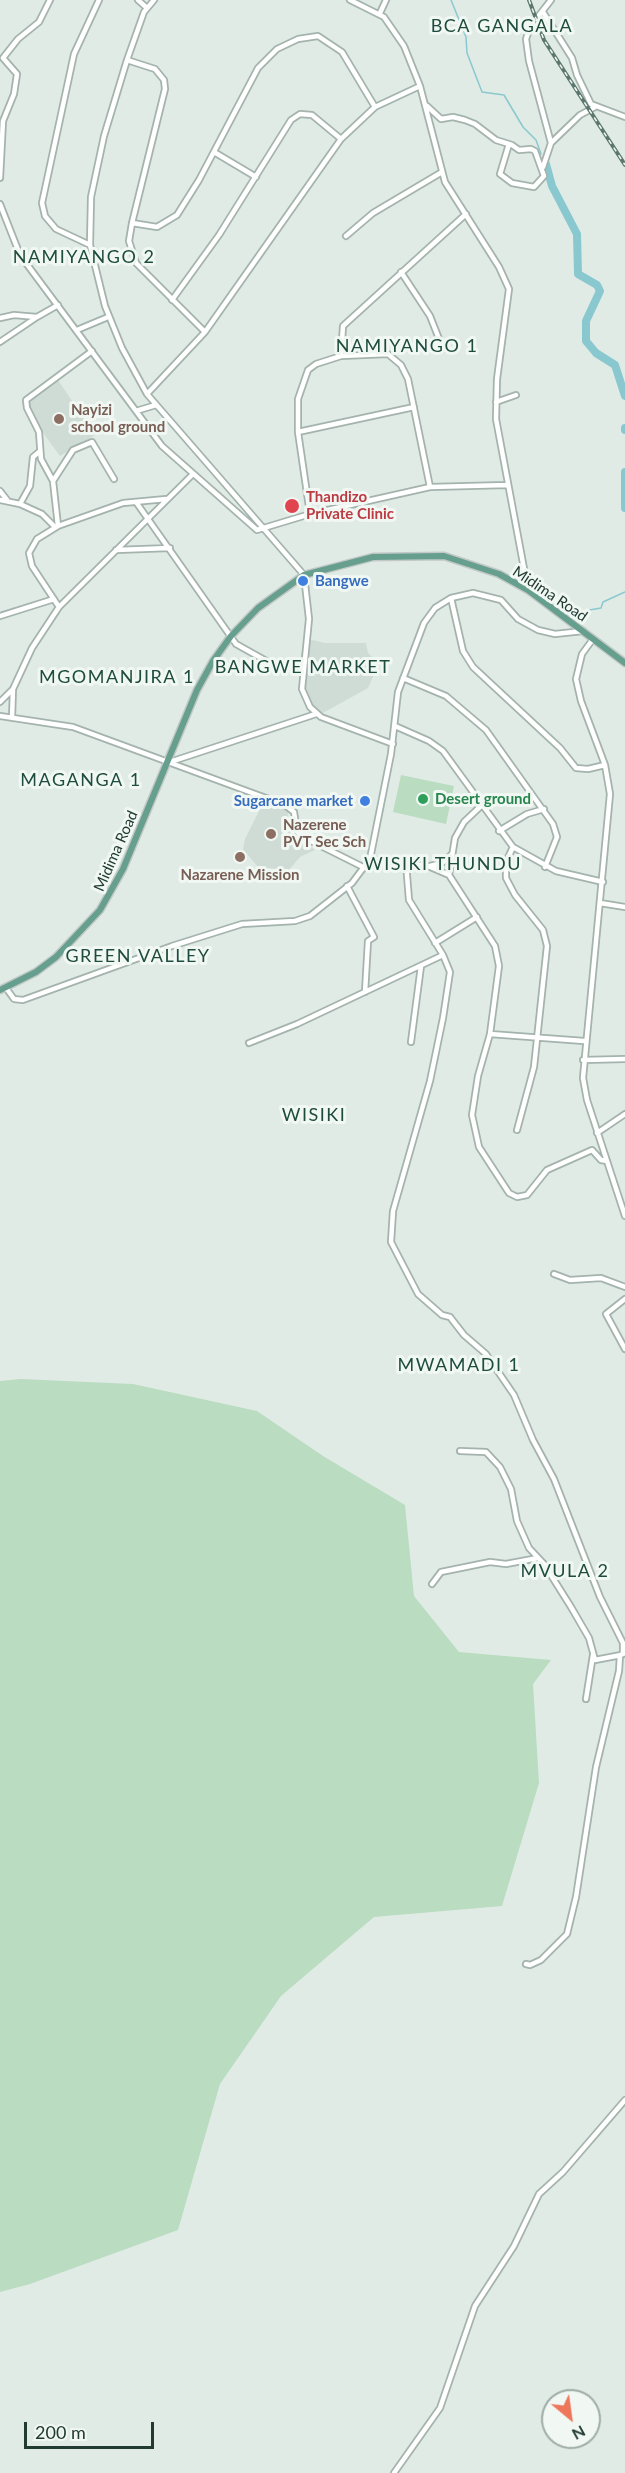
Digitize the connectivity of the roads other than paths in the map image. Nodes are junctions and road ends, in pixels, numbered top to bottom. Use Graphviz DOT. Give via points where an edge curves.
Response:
graph roads {
  1 [pos="50,0"];
  2 [pos="99,0"];
  3 [pos="138,0"];
  4 [pos="154,0"];
  5 [pos="350,0"];
  6 [pos="386,0"];
  7 [pos="551,0"];
  8 [pos="147,8"];
  9 [pos="543,12"];
  10 [pos="380,13"];
  11 [pos="127,60"];
  12 [pos="420,86"];
  13 [pos="425,104"];
  14 [pos="375,107"];
  15 [pos="595,107"];
  16 [pos="625,117"];
  17 [pos="341,139"];
  18 [pos="551,143"];
  19 [pos="509,144"];
  20 [pos="214,152"];
  21 [pos="543,167"];
  22 [pos="442,172"];
  23 [pos="256,177"];
  24 [pos="0,178"];
  25 [pos="0,204"];
  26 [pos="466,214"];
  27 [pos="132,223"];
  28 [pos="346,236"];
  29 [pos="90,245"];
  30 [pos="400,272"];
  31 [pos="171,300"];
  32 [pos="58,305"];
  33 [pos="37,317"];
  34 [pos="108,317"];
  35 [pos="0,318"];
  36 [pos="77,330"];
  37 [pos="205,332"];
  38 [pos="0,342"];
  39 [pos="443,349"];
  40 [pos="92,351"];
  41 [pos="341,356"];
  42 [pos="147,394"];
  43 [pos="516,395"];
  44 [pos="496,402"];
  45 [pos="156,405"];
  46 [pos="414,407"];
  47 [pos="136,411"];
  48 [pos="298,432"];
  49 [pos="39,452"];
  50 [pos="192,475"];
  51 [pos="114,479"];
  52 [pos="53,481"];
  53 [pos="507,485"];
  54 [pos="430,487"];
  55 [pos="0,490"];
  56 [pos="0,500"];
  57 [pos="7,500"];
  58 [pos="166,500"];
  59 [pos="136,502"];
  60 [pos="20,504"];
  61 [pos="310,514"];
  62 [pos="148,518"];
  63 [pos="56,526"];
  64 [pos="264,527"];
  65 [pos="170,548"];
  66 [pos="116,550"];
  67 [pos="304,575"];
  68 [pos="528,590"];
  69 [pos="451,598"];
  70 [pos="54,599"];
  71 [pos="59,607"];
  72 [pos="0,616"];
  73 [pos="583,631"];
  74 [pos="231,636"];
  75 [pos="592,639"];
  76 [pos="270,663"];
  77 [pos="625,663"];
  78 [pos="403,678"];
  79 [pos="13,689"];
  80 [pos="0,702"];
  81 [pos="316,714"];
  82 [pos="0,716"];
  83 [pos="12,718"];
  84 [pos="395,726"];
  85 [pos="393,744"];
  86 [pos="169,762"];
  87 [pos="606,765"];
  88 [pos="482,805"];
  89 [pos="544,809"];
  90 [pos="500,831"];
  91 [pos="513,847"];
  92 [pos="451,855"];
  93 [pos="370,859"];
  94 [pos="406,864"];
  95 [pos="428,866"];
  96 [pos="545,867"];
  97 [pos="365,868"];
  98 [pos="449,875"];
  99 [pos="603,882"];
  100 [pos="347,886"];
  101 [pos="600,903"];
  102 [pos="625,907"];
  103 [pos="477,917"];
  104 [pos="435,943"];
  105 [pos="443,955"];
  106 [pos="421,966"];
  107 [pos="3,989"];
  108 [pos="365,992"];
  109 [pos="490,1034"];
  110 [pos="536,1038"];
  111 [pos="584,1041"];
  112 [pos="411,1042"];
  113 [pos="249,1043"];
  114 [pos="625,1059"];
  115 [pos="583,1060"];
  116 [pos="625,1114"];
  117 [pos="517,1130"];
  118 [pos="597,1133"];
  119 [pos="606,1161"];
  120 [pos="623,1203"];
  121 [pos="625,1216"];
  122 [pos="554,1274"];
  123 [pos="625,1287"];
  124 [pos="625,1299"];
  125 [pos="625,1349"];
  126 [pos="460,1451"];
  127 [pos="538,1558"];
  128 [pos="432,1584"];
  129 [pos="623,1654"];
  130 [pos="593,1655"];
  131 [pos="586,1699"];
  132 [pos="526,1964"];
  133 [pos="625,2100"];
  134 [pos="394,2473"];
  1 -- 24 [label="street" via="39,22 3,58 17,74 3,121"];
  2 -- 29 [label="street" via="74,54 42,204 45,216 56,229"];
  3 -- 8 [label="street"];
  4 -- 8 [label="street"];
  5 -- 10 [label="street"];
  6 -- 10 [label="street"];
  7 -- 9 [label="street"];
  8 -- 11 [label="street"];
  9 -- 15 [label="street" via="572,58"];
  9 -- 18 [label="street" via="530,27 527,47"];
  10 -- 12 [label="street" via="405,46"];
  11 -- 27 [label="street" via="154,69 164,80 165,89"];
  11 -- 29 [label="street" via="95,178"];
  12 -- 13 [label="street"];
  12 -- 14 [label="street"];
  13 -- 19 [label="street" via="441,119 465,120"];
  13 -- 22 [label="street"];
  14 -- 17 [label="street"];
  14 -- 20 [label="street" via="355,69 333,45 318,36 297,39 277,49 258,68"];
  15 -- 16 [label="street"];
  15 -- 18 [label="street" via="580,115"];
  17 -- 23 [label="street" via="312,115 300,114 291,120"];
  17 -- 37 [label="street"];
  18 -- 21 [label="street"];
  19 -- 21 [label="street" via="519,150 535,151"];
  19 -- 21 [label="street" via="500,170 506,181 534,187 544,176"];
  20 -- 23 [label="street"];
  20 -- 27 [label="street" via="169,222 157,227"];
  22 -- 26 [label="street"];
  22 -- 28 [label="street" via="373,213"];
  23 -- 31 [label="street"];
  25 -- 32 [label="street" via="20,255"];
  26 -- 30 [label="street"];
  26 -- 44 [label="street" via="509,289"];
  27 -- 31 [label="street" via="129,241 136,264"];
  29 -- 34 [label="street"];
  30 -- 39 [label="street" via="430,316"];
  30 -- 41 [label="street" via="343,327"];
  31 -- 37 [label="street"];
  32 -- 33 [label="street"];
  32 -- 36 [label="street"];
  33 -- 35 [label="street"];
  33 -- 38 [label="street"];
  34 -- 36 [label="street"];
  34 -- 42 [label="street"];
  36 -- 40 [label="street"];
  37 -- 42 [label="street"];
  40 -- 47 [label="street"];
  40 -- 49 [label="street" via="26,400 39,432"];
  41 -- 46 [label="street" via="388,354 401,364"];
  41 -- 48 [label="street" via="308,370 297,399"];
  42 -- 45 [label="street"];
  43 -- 44 [label="street"];
  44 -- 53 [label="street"];
  45 -- 47 [label="street"];
  45 -- 64 [label="street"];
  46 -- 48 [label="street"];
  46 -- 54 [label="street"];
  47 -- 50 [label="street" via="162,446"];
  48 -- 61 [label="street"];
  49 -- 52 [label="street"];
  49 -- 60 [label="street" via="33,457 30,486"];
  50 -- 58 [label="street"];
  50 -- 64 [label="street" via="244,522 256,530"];
  51 -- 52 [label="street" via="92,442 74,450"];
  52 -- 63 [label="street"];
  53 -- 54 [label="street"];
  53 -- 68 [label="street"];
  54 -- 61 [label="street"];
  55 -- 57 [label="street"];
  56 -- 57 [label="street"];
  57 -- 60 [label="street"];
  58 -- 59 [label="street"];
  58 -- 62 [label="street"];
  59 -- 62 [label="street"];
  59 -- 63 [label="street"];
  60 -- 63 [label="street"];
  61 -- 64 [label="street"];
  62 -- 65 [label="street"];
  62 -- 66 [label="street"];
  63 -- 70 [label="street" via="37,539 29,553 33,570"];
  64 -- 67 [label="street"];
  65 -- 66 [label="street"];
  65 -- 74 [label="street"];
  66 -- 71 [label="street"];
  67 -- 68 [label="main road, Midima Road" via="372,556 444,556 499,574"];
  67 -- 74 [label="main road, Midima Road" via="258,608"];
  67 -- 81 [label="street" via="309,619 303,689"];
  68 -- 73 [label="main road, Midima Road"];
  69 -- 73 [label="street" via="473,593 501,600 518,619 538,630 555,634"];
  69 -- 78 [label="street" via="435,608 424,623"];
  69 -- 87 [label="street" via="469,663 560,748 576,768"];
  70 -- 71 [label="street"];
  70 -- 72 [label="street"];
  71 -- 79 [label="street" via="32,648"];
  73 -- 75 [label="main road, Midima Road"];
  74 -- 76 [label="street" via="241,648"];
  74 -- 86 [label="main road, Midima Road" via="197,690"];
  75 -- 77 [label="main road, Midima Road"];
  75 -- 87 [label="street" via="582,654 576,679"];
  78 -- 84 [label="street"];
  78 -- 89 [label="street" via="446,696 473,717"];
  79 -- 80 [label="street"];
  79 -- 83 [label="street"];
  81 -- 85 [label="street"];
  81 -- 86 [label="street"];
  82 -- 83 [label="street"];
  83 -- 86 [label="street" via="73,727"];
  84 -- 85 [label="street"];
  84 -- 88 [label="street" via="442,751"];
  85 -- 93 [label="street"];
  86 -- 97 [label="street" via="291,808 301,836"];
  86 -- 107 [label="main road, Midima Road" via="123,869 100,910 56,957"];
  87 -- 99 [label="street" via="610,794"];
  88 -- 90 [label="street"];
  88 -- 92 [label="street" via="459,830"];
  89 -- 90 [label="street" via="527,814"];
  89 -- 96 [label="street" via="557,837"];
  90 -- 91 [label="street"];
  91 -- 96 [label="street"];
  91 -- 110 [label="street" via="506,862 506,878 547,940"];
  92 -- 95 [label="street" via="442,863"];
  92 -- 98 [label="street"];
  93 -- 94 [label="street"];
  93 -- 97 [label="street"];
  94 -- 95 [label="street"];
  94 -- 104 [label="street" via="409,900"];
  95 -- 98 [label="street"];
  96 -- 99 [label="street"];
  97 -- 100 [label="street"];
  98 -- 103 [label="street"];
  99 -- 101 [label="street"];
  100 -- 107 [label="street" via="310,916 295,921 242,924 23,1000 14,999"];
  100 -- 108 [label="street" via="374,937 368,941"];
  101 -- 102 [label="street"];
  101 -- 111 [label="street"];
  103 -- 104 [label="street"];
  103 -- 109 [label="street" via="499,959"];
  104 -- 105 [label="street"];
  105 -- 106 [label="street"];
  105 -- 129 [label="street" via="450,972 444,1018 393,1211 391,1242 418,1294 442,1315 450,1317 486,1354 514,1395 554,1479 600,1597 623,1643"];
  106 -- 108 [label="street"];
  106 -- 112 [label="street"];
  108 -- 113 [label="street"];
  109 -- 110 [label="street"];
  109 -- 119 [label="street" via="474,1095 473,1127 479,1147 509,1193 517,1197 527,1195 547,1170 592,1150"];
  110 -- 111 [label="street"];
  110 -- 117 [label="street" via="534,1067"];
  111 -- 115 [label="street"];
  114 -- 115 [label="street"];
  115 -- 118 [label="street" via="585,1091"];
  116 -- 118 [label="street"];
  118 -- 119 [label="street"];
  119 -- 120 [label="street"];
  120 -- 121 [label="street"];
  122 -- 123 [label="street" via="570,1280 601,1278"];
  124 -- 125 [label="street" via="606,1314"];
  126 -- 127 [label="street" via="486,1452 497,1463 511,1489 517,1521"];
  127 -- 128 [label="street" via="445,1571"];
  127 -- 130 [label="street" via="585,1631"];
  129 -- 130 [label="street" via="598,1660"];
  129 -- 132 [label="street" via="596,1767 567,1934 541,1960"];
  130 -- 131 [label="street"];
  133 -- 134 [label="street" via="539,2194 513,2246 475,2306 440,2408"];
}
